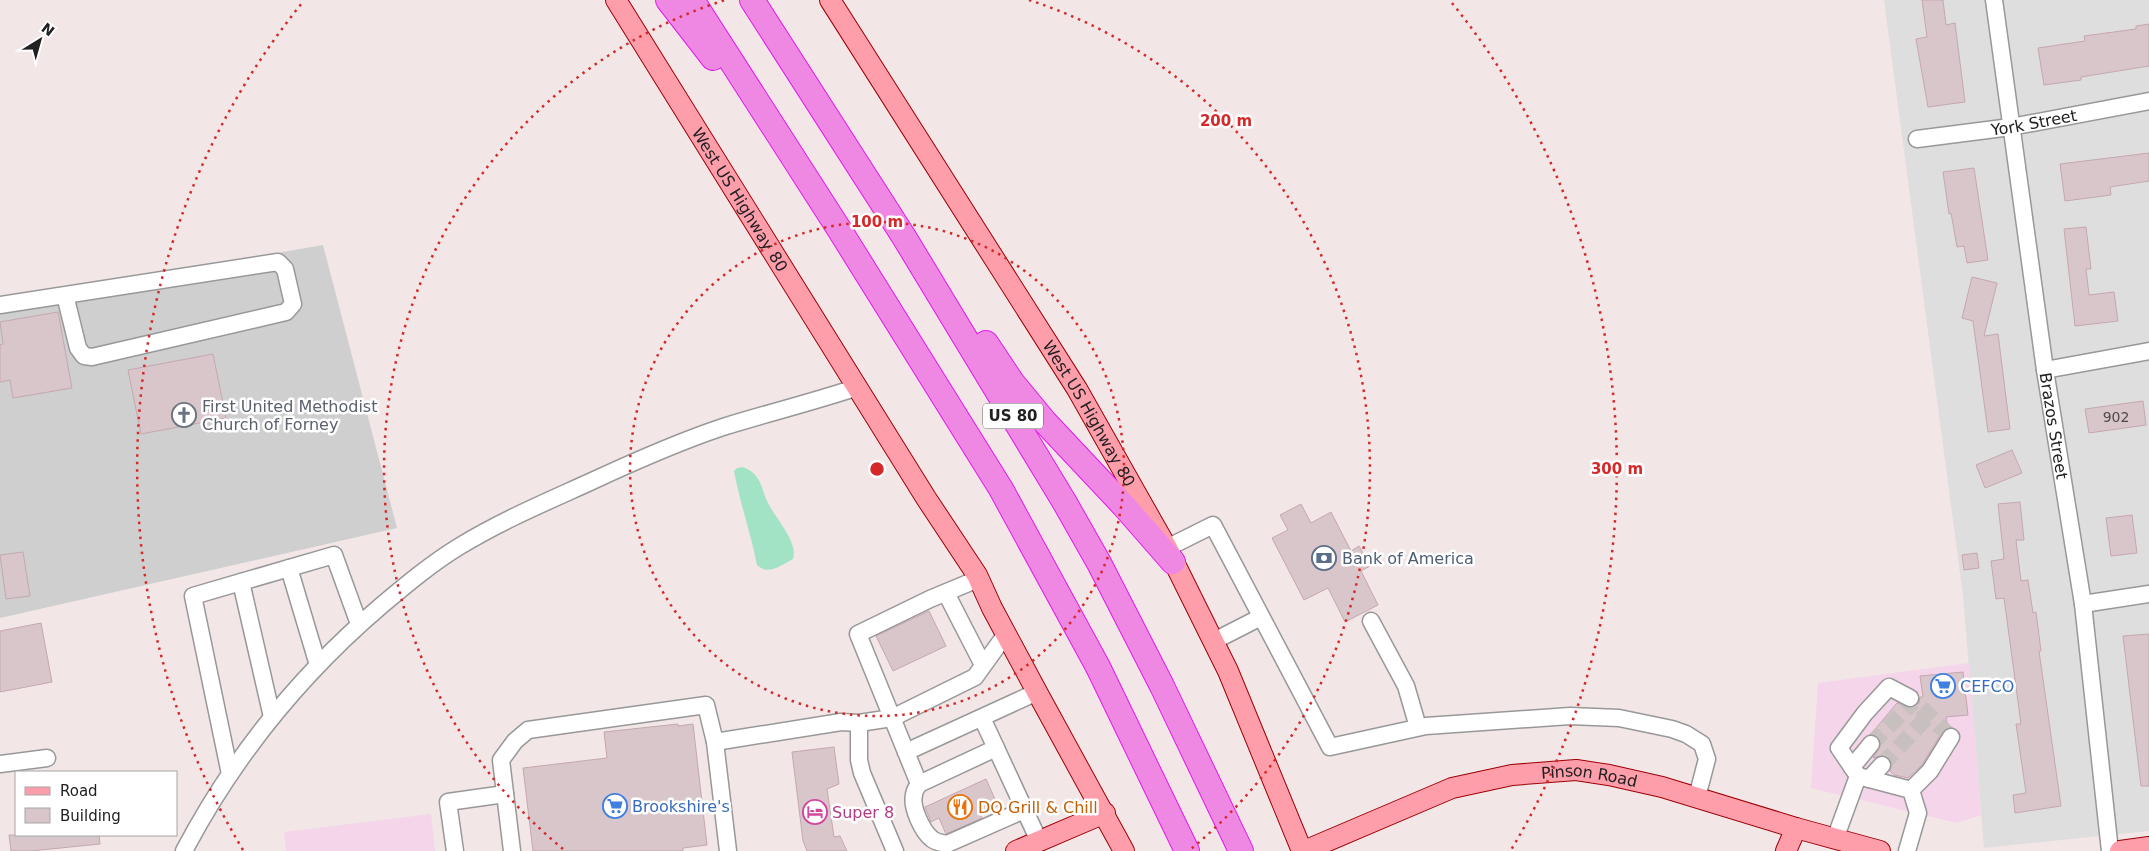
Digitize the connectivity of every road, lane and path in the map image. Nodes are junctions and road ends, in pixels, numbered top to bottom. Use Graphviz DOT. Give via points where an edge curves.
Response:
graph roads {
  1 [pos="616,0"];
  2 [pos="668,0"];
  3 [pos="692,0"];
  4 [pos="752,0"];
  5 [pos="830,0"];
  6 [pos="1994,0"];
  7 [pos="2149,102"];
  8 [pos="2011,127"];
  9 [pos="1917,139"];
  10 [pos="839,228"];
  11 [pos="904,237"];
  12 [pos="65,295"];
  13 [pos="0,305"];
  14 [pos="2149,351"];
  15 [pos="2045,370"];
  16 [pos="858,387"];
  17 [pos="1170,555"];
  18 [pos="289,568"];
  19 [pos="978,579"];
  20 [pos="241,582"];
  21 [pos="946,593"];
  22 [pos="2149,594"];
  23 [pos="2083,604"];
  24 [pos="1261,617"];
  25 [pos="1371,621"];
  26 [pos="359,624"];
  27 [pos="1006,634"];
  28 [pos="1214,641"];
  29 [pos="318,665"];
  30 [pos="984,665"];
  31 [pos="1037,692"];
  32 [pos="1910,698"];
  33 [pos="272,717"];
  34 [pos="892,718"];
  35 [pos="982,718"];
  36 [pos="859,723"];
  37 [pos="1418,727"];
  38 [pos="1951,737"];
  39 [pos="715,742"];
  40 [pos="1871,744"];
  41 [pos="996,748"];
  42 [pos="906,752"];
  43 [pos="47,758"];
  44 [pos="0,764"];
  45 [pos="1882,765"];
  46 [pos="230,774"];
  47 [pos="1859,774"];
  48 [pos="920,784"];
  49 [pos="1911,790"];
  50 [pos="505,794"];
  51 [pos="1697,797"];
  52 [pos="1024,810"];
  53 [pos="1105,813"];
  54 [pos="1796,828"];
  55 [pos="1039,841"];
  56 [pos="1828,845"];
  57 [pos="2149,847"];
  58 [pos="184,851"];
  59 [pos="454,851"];
  60 [pos="512,851"];
  61 [pos="728,851"];
  62 [pos="895,851"];
  63 [pos="1016,851"];
  64 [pos="1124,851"];
  65 [pos="1187,851"];
  66 [pos="1241,851"];
  67 [pos="1303,851"];
  68 [pos="1786,851"];
  69 [pos="1880,851"];
  70 [pos="1906,851"];
  71 [pos="2110,851"];
  72 [pos="2120,851"];
  1 -- 16 [label="main road, West US Highway 80"];
  2 -- 10 [label="highway"];
  3 -- 10 [label="highway, US 80"];
  4 -- 11 [label="highway, US 80"];
  5 -- 17 [label="main road, West US Highway 80" via="1077,389"];
  6 -- 8 [label="street, Brazos Street"];
  7 -- 8 [label="street, York Street"];
  8 -- 9 [label="street, York Street"];
  8 -- 15 [label="street, Brazos Street"];
  10 -- 65 [label="highway, US 80" via="1026,533 1098,667"];
  11 -- 17 [label="highway" via="961,305 1023,396"];
  11 -- 66 [label="highway, US 80" via="1099,563 1190,741"];
  12 -- 12 [label="street" via="278,262 285,269 292,304 286,312 92,357 84,356 78,348"];
  12 -- 13 [label="street"];
  14 -- 15 [label="street"];
  15 -- 23 [label="street, Brazos Street"];
  16 -- 19 [label="main road, West US Highway 80"];
  16 -- 26 [label="street" via="722,428 636,461 529,509 460,546 407,583"];
  17 -- 24 [label="street" via="1213,525"];
  17 -- 28 [label="main road, West US Highway 80"];
  18 -- 20 [label="street"];
  18 -- 26 [label="street" via="334,555"];
  18 -- 29 [label="street"];
  19 -- 21 [label="street"];
  19 -- 27 [label="main road, West US Highway 80"];
  20 -- 33 [label="street"];
  20 -- 46 [label="street" via="193,596"];
  21 -- 30 [label="street"];
  21 -- 34 [label="street" via="858,634"];
  22 -- 23 [label="street"];
  23 -- 71 [label="street, Brazos Street"];
  24 -- 28 [label="street"];
  24 -- 37 [label="street" via="1330,747"];
  25 -- 37 [label="street" via="1406,686"];
  26 -- 29 [label="street"];
  27 -- 30 [label="street"];
  27 -- 31 [label="main road, West US Highway 80"];
  28 -- 67 [label="main road, West US Highway 80" via="1243,703"];
  29 -- 33 [label="street" via="294,688"];
  30 -- 34 [label="street" via="975,677"];
  31 -- 35 [label="street"];
  31 -- 53 [label="main road, West US Highway 80"];
  32 -- 47 [label="street" via="1889,687 1865,712 1839,748"];
  33 -- 46 [label="street"];
  34 -- 36 [label="street"];
  34 -- 42 [label="street"];
  35 -- 41 [label="street"];
  35 -- 42 [label="street"];
  36 -- 39 [label="street" via="841,722"];
  36 -- 62 [label="street" via="862,773"];
  37 -- 51 [label="street" via="1570,716 1618,718 1654,724 1686,734 1702,744 1707,759"];
  38 -- 49 [label="street" via="1930,771"];
  39 -- 50 [label="street" via="706,706 528,730 501,760"];
  39 -- 61 [label="street"];
  40 -- 47 [label="street"];
  41 -- 48 [label="street"];
  41 -- 52 [label="street"];
  42 -- 48 [label="street"];
  43 -- 44 [label="street"];
  45 -- 47 [label="street"];
  46 -- 58 [label="street" via="205,810"];
  47 -- 49 [label="street"];
  47 -- 56 [label="street"];
  48 -- 52 [label="street" via="914,793 914,803 924,829 938,843 947,844"];
  49 -- 70 [label="street" via="1918,813"];
  50 -- 59 [label="street" via="448,802"];
  50 -- 60 [label="street"];
  51 -- 54 [label="main road, Pinson Road"];
  51 -- 67 [label="main road, Pinson Road" via="1576,770 1505,776 1452,788"];
  52 -- 55 [label="street"];
  53 -- 55 [label="main road"];
  53 -- 64 [label="main road, West US Highway 80"];
  54 -- 56 [label="main road, Pinson Road"];
  54 -- 68 [label="main road"];
  55 -- 63 [label="main road"];
  56 -- 69 [label="main road, Pinson Road"];
  57 -- 72 [label="main road"];
}
